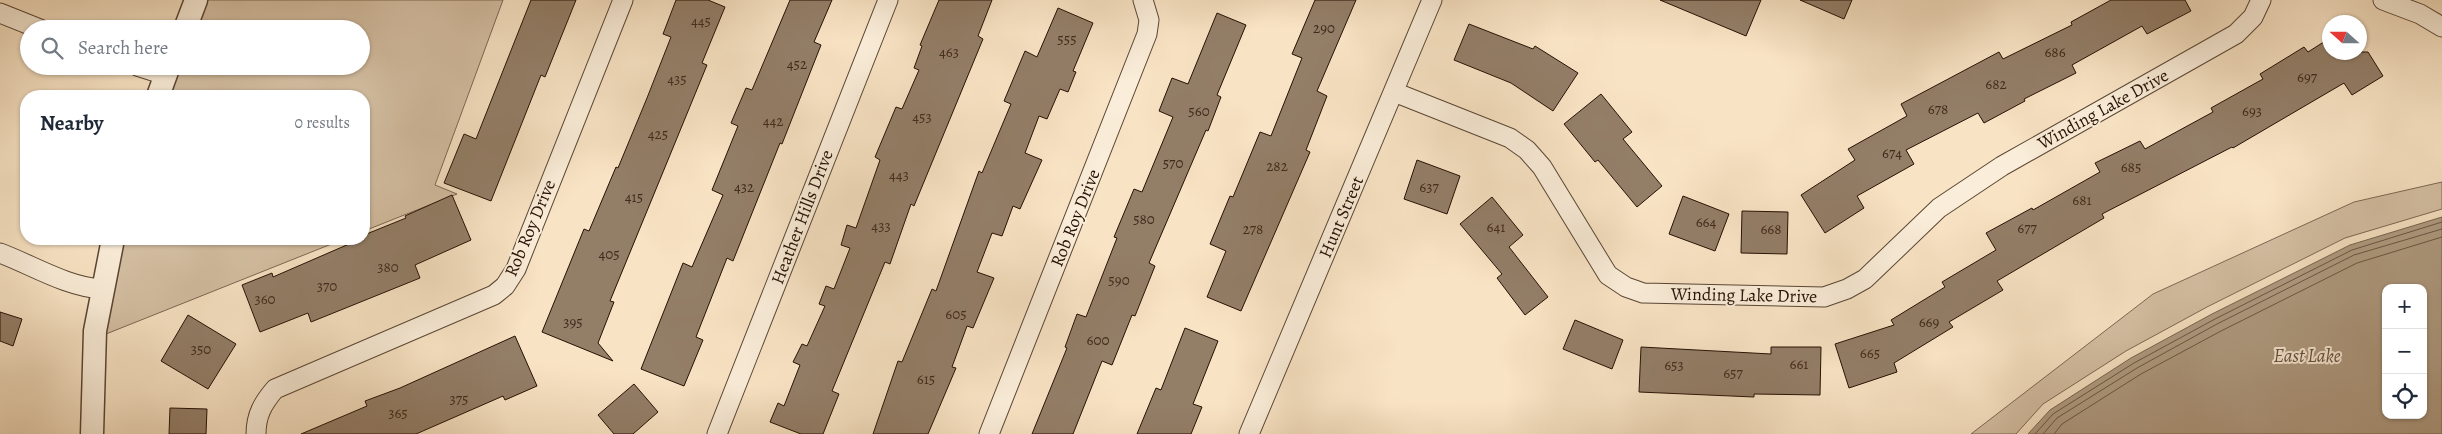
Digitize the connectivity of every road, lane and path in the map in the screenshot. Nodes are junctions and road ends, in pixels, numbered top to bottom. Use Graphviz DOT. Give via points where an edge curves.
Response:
graph roads {
  1 [pos="196,0"];
  2 [pos="623,0"];
  3 [pos="888,0"];
  4 [pos="1143,0"];
  5 [pos="1432,0"];
  6 [pos="2261,0"];
  7 [pos="2383,0"];
  8 [pos="0,13"];
  9 [pos="188,20"];
  10 [pos="20,21"];
  11 [pos="2442,27"];
  12 [pos="166,75"];
  13 [pos="160,90"];
  14 [pos="1394,92"];
  15 [pos="112,245"];
  16 [pos="0,252"];
  17 [pos="102,290"];
  18 [pos="92,434"];
  19 [pos="256,434"];
  20 [pos="717,434"];
  21 [pos="989,434"];
  22 [pos="1249,434"];
  1 -- 9 [label="street"];
  2 -- 19 [label="street, Rob Roy Drive" via="516,269 505,286 494,295 276,389 264,402 256,420"];
  3 -- 20 [label="street, Heather Hills Drive"];
  4 -- 21 [label="street, Rob Roy Drive" via="1149,20 1147,34"];
  5 -- 14 [label="street, Hunt Street"];
  6 -- 14 [label="street, Winding Lake Drive" via="2253,17 2236,34 2002,166 1940,208 1865,279 1824,297 1643,293 1626,286 1608,274 1542,167 1527,150 1510,138"];
  7 -- 11 [label="street" via="2420,14"];
  8 -- 10 [label="street"];
  12 -- 13 [label="street"];
  14 -- 22 [label="street, Hunt Street"];
  15 -- 17 [label="street"];
  16 -- 17 [label="street" via="66,280"];
  17 -- 18 [label="street" via="93,356"];
}
